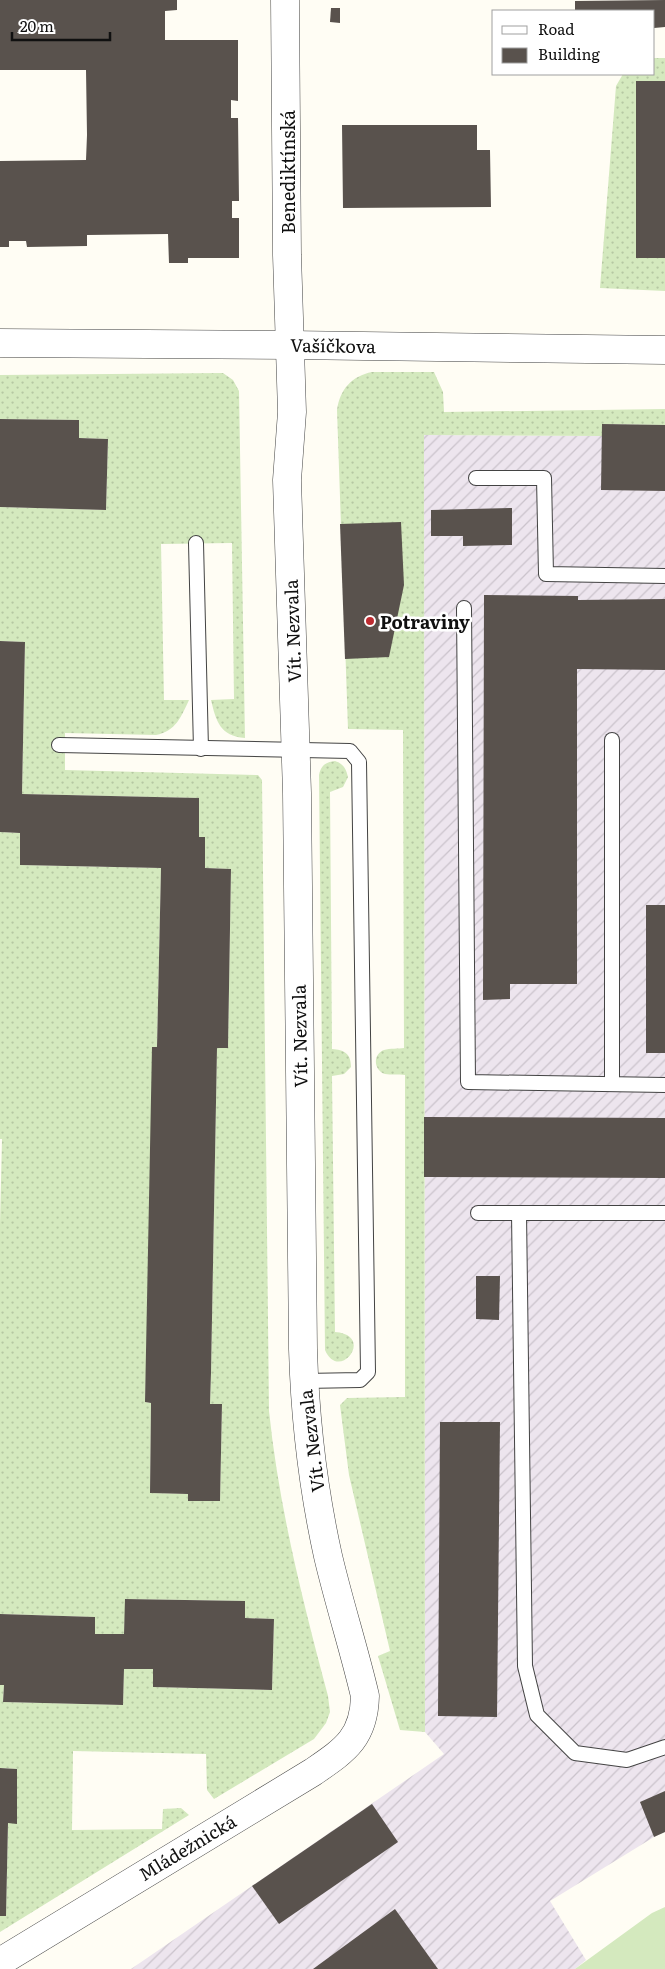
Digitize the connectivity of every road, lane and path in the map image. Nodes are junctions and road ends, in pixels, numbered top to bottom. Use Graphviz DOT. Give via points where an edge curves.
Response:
graph roads {
  1 [pos="285,0"];
  2 [pos="0,343"];
  3 [pos="290,345"];
  4 [pos="665,350"];
  5 [pos="476,478"];
  6 [pos="196,543"];
  7 [pos="665,576"];
  8 [pos="464,608"];
  9 [pos="612,740"];
  10 [pos="59,745"];
  11 [pos="201,749"];
  12 [pos="296,750"];
  13 [pos="612,1084"];
  14 [pos="665,1085"];
  15 [pos="478,1213"];
  16 [pos="519,1213"];
  17 [pos="665,1213"];
  18 [pos="304,1381"];
  19 [pos="362,1721"];
  20 [pos="665,1747"];
  21 [pos="0,1962"];
  1 -- 3 [label="street, Benediktínská"];
  2 -- 3 [label="street, Vašíčkova"];
  3 -- 4 [label="street, Vašíčkova"];
  3 -- 12 [label="street, Vít. Nezvala" via="292,412 287,480"];
  5 -- 7 [label="lane" via="544,478 546,574"];
  6 -- 11 [label="lane"];
  8 -- 13 [label="lane" via="468,1082"];
  9 -- 13 [label="lane"];
  10 -- 11 [label="lane"];
  11 -- 12 [label="lane"];
  12 -- 18 [label="street, Vít. Nezvala"];
  12 -- 18 [label="lane" via="350,751 359,762 368,1372 360,1380"];
  13 -- 14 [label="lane"];
  15 -- 16 [label="lane"];
  16 -- 17 [label="lane"];
  16 -- 20 [label="lane" via="526,1666 537,1715 576,1753 627,1760"];
  18 -- 19 [label="street, Vít. Nezvala" via="310,1455 322,1527 365,1696"];
  19 -- 21 [label="street, Mládežnická" via="350,1744 313,1772"];
}
